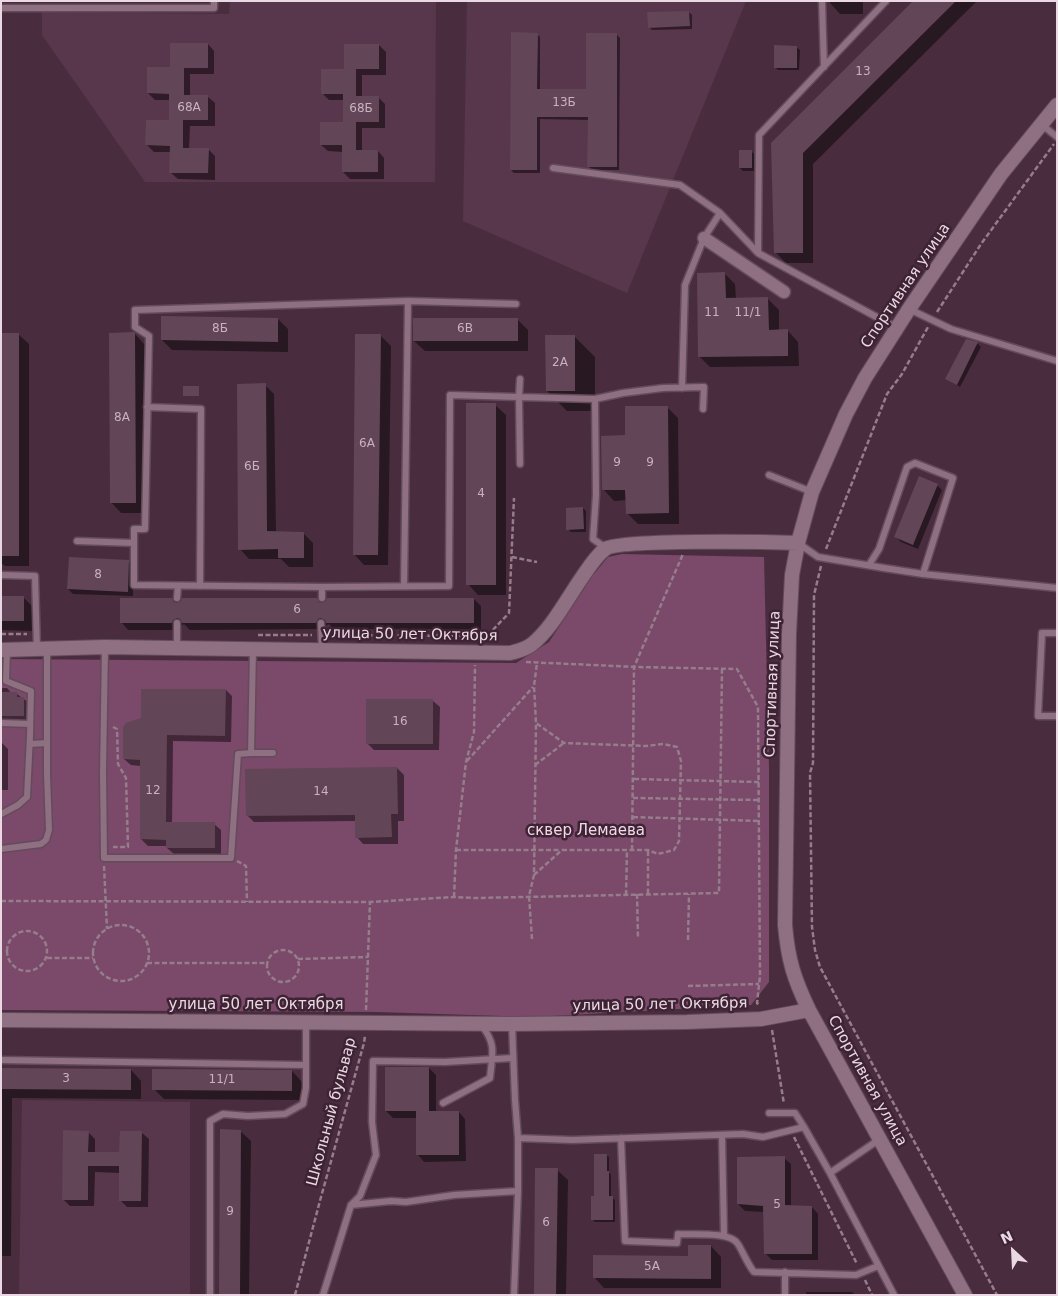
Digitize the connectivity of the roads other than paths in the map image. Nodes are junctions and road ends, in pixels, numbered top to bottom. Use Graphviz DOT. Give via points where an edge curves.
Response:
graph roads {
  1 [pos="214,1"];
  2 [pos="822,1"];
  3 [pos="886,1"];
  4 [pos="23,5"];
  5 [pos="1,8"];
  6 [pos="824,67"];
  7 [pos="1057,105"];
  8 [pos="1041,124"];
  9 [pos="1057,138"];
  10 [pos="553,168"];
  11 [pos="720,213"];
  12 [pos="704,238"];
  13 [pos="758,253"];
  14 [pos="784,292"];
  15 [pos="408,301"];
  16 [pos="516,304"];
  17 [pos="909,309"];
  18 [pos="897,328"];
  19 [pos="1057,361"];
  20 [pos="520,379"];
  21 [pos="682,388"];
  22 [pos="519,397"];
  23 [pos="595,399"];
  24 [pos="148,407"];
  25 [pos="703,409"];
  26 [pos="520,464"];
  27 [pos="769,475"];
  28 [pos="812,492"];
  29 [pos="77,541"];
  30 [pos="134,543"];
  31 [pos="798,543"];
  32 [pos="606,548"];
  33 [pos="869,565"];
  34 [pos="923,574"];
  35 [pos="1,575"];
  36 [pos="178,586"];
  37 [pos="200,586"];
  38 [pos="404,586"];
  39 [pos="322,587"];
  40 [pos="1057,588"];
  41 [pos="177,598"];
  42 [pos="322,598"];
  43 [pos="177,623"];
  44 [pos="321,623"];
  45 [pos="1057,633"];
  46 [pos="255,642"];
  47 [pos="323,642"];
  48 [pos="105,647"];
  49 [pos="177,648"];
  50 [pos="42,649"];
  51 [pos="4,650"];
  52 [pos="4,681"];
  53 [pos="1057,716"];
  54 [pos="1,723"];
  55 [pos="30,724"];
  56 [pos="30,744"];
  57 [pos="47,744"];
  58 [pos="251,753"];
  59 [pos="273,753"];
  60 [pos="1,814"];
  61 [pos="1,849"];
  62 [pos="809,1010"];
  63 [pos="1,1020"];
  64 [pos="306,1022"];
  65 [pos="481,1024"];
  66 [pos="512,1024"];
  67 [pos="513,1058"];
  68 [pos="492,1059"];
  69 [pos="1,1060"];
  70 [pos="305,1065"];
  71 [pos="443,1104"];
  72 [pos="769,1113"];
  73 [pos="804,1127"];
  74 [pos="722,1135"];
  75 [pos="518,1138"];
  76 [pos="621,1138"];
  77 [pos="880,1139"];
  78 [pos="830,1173"];
  79 [pos="518,1191"];
  80 [pos="351,1205"];
  81 [pos="724,1235"];
  82 [pos="878,1266"];
  83 [pos="785,1272"];
  84 [pos="210,1295"];
  85 [pos="323,1295"];
  86 [pos="514,1295"];
  87 [pos="785,1295"];
  88 [pos="894,1295"];
  89 [pos="965,1295"];
  1 -- 4 [label="lane" via="214,8"];
  2 -- 6 [label="lane"];
  3 -- 6 [label="lane"];
  4 -- 5 [label="lane"];
  6 -- 13 [label="lane" via="759,135"];
  7 -- 8 [label="street, Спортивная улица"];
  8 -- 9 [label="lane"];
  8 -- 17 [label="street, Спортивная улица" via="1001,174"];
  10 -- 11 [label="lane" via="680,184"];
  11 -- 12 [label="lane"];
  11 -- 13 [label="lane"];
  12 -- 14 [label="street"];
  12 -- 21 [label="lane" via="685,285"];
  13 -- 18 [label="lane"];
  15 -- 16 [label="lane"];
  15 -- 24 [label="lane" via="135,310 135,327 149,336"];
  15 -- 38 [label="lane"];
  17 -- 18 [label="street, Спортивная улица"];
  17 -- 19 [label="lane" via="951,329"];
  18 -- 28 [label="street, Спортивная улица" via="846,414"];
  20 -- 22 [label="lane"];
  21 -- 23 [label="lane"];
  21 -- 25 [label="lane" via="704,387"];
  22 -- 23 [label="lane"];
  22 -- 26 [label="lane"];
  22 -- 38 [label="lane" via="450,395 449,586"];
  23 -- 32 [label="lane" via="596,495 592,539"];
  24 -- 30 [label="lane" via="145,528 134,529"];
  24 -- 37 [label="lane" via="201,409"];
  27 -- 28 [label="lane"];
  28 -- 31 [label="street, Спортивная улица"];
  29 -- 30 [label="lane"];
  30 -- 36 [label="lane" via="134,585"];
  31 -- 32 [label="street" via="650,543"];
  31 -- 33 [label="lane" via="818,556"];
  31 -- 62 [label="street, Спортивная улица" via="792,575 789,634 785,925 791,969"];
  32 -- 47 [label="street, улица 50 лет Октября" via="550,625 529,646 510,653 475,654"];
  33 -- 34 [label="lane"];
  33 -- 34 [label="lane" via="879,549 908,467 915,463 953,478"];
  34 -- 40 [label="lane"];
  35 -- 50 [label="lane" via="36,576 36,634"];
  36 -- 37 [label="lane"];
  36 -- 41 [label="lane"];
  37 -- 39 [label="lane"];
  38 -- 39 [label="lane"];
  39 -- 42 [label="lane"];
  43 -- 49 [label="lane"];
  44 -- 47 [label="lane"];
  45 -- 53 [label="lane" via="1042,633 1038,716"];
  46 -- 47 [label="street, улица 50 лет Октября"];
  46 -- 49 [label="street, улица 50 лет Октября"];
  46 -- 58 [label="lane"];
  48 -- 49 [label="street, улица 50 лет Октября"];
  48 -- 50 [label="street, улица 50 лет Октября"];
  48 -- 58 [label="lane" via="104,858 232,858 238,754"];
  50 -- 51 [label="street, улица 50 лет Октября"];
  50 -- 57 [label="lane"];
  51 -- 52 [label="lane"];
  52 -- 55 [label="lane" via="31,691"];
  54 -- 55 [label="lane"];
  55 -- 56 [label="lane"];
  56 -- 57 [label="lane"];
  56 -- 60 [label="lane" via="27,797"];
  57 -- 61 [label="lane" via="49,830 46,840 41,844"];
  58 -- 59 [label="lane"];
  62 -- 66 [label="street, улица 50 лет Октября" via="770,1017 687,1022"];
  62 -- 77 [label="street, Спортивная улица"];
  63 -- 64 [label="street, улица 50 лет Октября"];
  64 -- 65 [label="street, улица 50 лет Октября"];
  64 -- 70 [label="lane"];
  65 -- 66 [label="street, улица 50 лет Октября"];
  65 -- 68 [label="lane" via="490,1036"];
  66 -- 67 [label="lane"];
  67 -- 68 [label="lane"];
  67 -- 75 [label="lane"];
  68 -- 71 [label="lane" via="490,1078"];
  68 -- 80 [label="lane" via="373,1061 372,1122 376,1155 360,1196"];
  69 -- 70 [label="lane"];
  70 -- 84 [label="lane" via="303,1104 285,1114 223,1114 210,1121"];
  72 -- 73 [label="lane" via="795,1113"];
  73 -- 74 [label="lane" via="763,1137"];
  73 -- 78 [label="lane"];
  74 -- 76 [label="lane"];
  74 -- 81 [label="lane"];
  75 -- 76 [label="lane"];
  75 -- 79 [label="lane"];
  76 -- 81 [label="lane" via="625,1241 676,1243 678,1234"];
  77 -- 78 [label="lane"];
  77 -- 89 [label="street, Спортивная улица"];
  78 -- 82 [label="lane"];
  79 -- 80 [label="lane"];
  79 -- 86 [label="lane"];
  80 -- 85 [label="lane"];
  81 -- 83 [label="lane" via="737,1242 754,1272"];
  82 -- 83 [label="lane" via="856,1275"];
  82 -- 88 [label="lane"];
  83 -- 87 [label="lane"];
}
